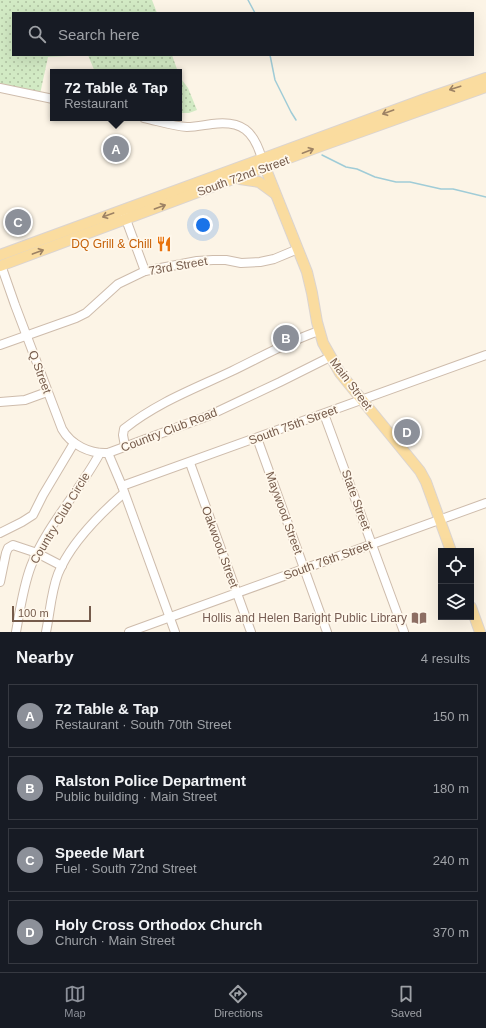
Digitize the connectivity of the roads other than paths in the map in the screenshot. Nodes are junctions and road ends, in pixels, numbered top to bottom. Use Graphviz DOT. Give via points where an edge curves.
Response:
graph roads {
  1 [pos="486,78"];
  2 [pos="486,87"];
  3 [pos="0,88"];
  4 [pos="50,98"];
  5 [pos="158,121"];
  6 [pos="264,163"];
  7 [pos="236,178"];
  8 [pos="275,194"];
  9 [pos="124,214"];
  10 [pos="298,249"];
  11 [pos="0,255"];
  12 [pos="0,264"];
  13 [pos="145,271"];
  14 [pos="319,331"];
  15 [pos="26,336"];
  16 [pos="0,345"];
  17 [pos="486,355"];
  18 [pos="330,357"];
  19 [pos="47,392"];
  20 [pos="362,400"];
  21 [pos="0,402"];
  22 [pos="324,414"];
  23 [pos="257,438"];
  24 [pos="74,443"];
  25 [pos="125,446"];
  26 [pos="108,453"];
  27 [pos="100,454"];
  28 [pos="190,463"];
  29 [pos="123,490"];
  30 [pos="486,503"];
  31 [pos="439,520"];
  32 [pos="0,532"];
  33 [pos="372,544"];
  34 [pos="450,548"];
  35 [pos="37,553"];
  36 [pos="62,566"];
  37 [pos="304,569"];
  38 [pos="0,582"];
  39 [pos="237,593"];
  40 [pos="474,615"];
  41 [pos="170,618"];
  42 [pos="16,632"];
  43 [pos="46,632"];
  44 [pos="128,632"];
  45 [pos="175,632"];
  46 [pos="251,632"];
  47 [pos="327,632"];
  48 [pos="404,632"];
  49 [pos="480,632"];
  1 -- 6 [label="main road, South 72nd Street, one-way"];
  6 -- 2 [label="main road, South 72nd Street, one-way"];
  3 -- 4 [label="street"];
  5 -- 6 [label="street" via="186,127 236,124 253,137"];
  6 -- 7 [label="main road, South 72nd Street"];
  6 -- 8 [label="main road, Main Street"];
  6 -- 9 [label="main road, South 72nd Street"];
  7 -- 8 [label="main road" via="259,182"];
  9 -- 7 [label="main road, South 72nd Street, one-way"];
  8 -- 10 [label="main road, Main Street"];
  9 -- 11 [label="main road, South 72nd Street, one-way"];
  12 -- 9 [label="main road, South 72nd Street, one-way"];
  9 -- 13 [label="street"];
  10 -- 13 [label="street, 73rd Street" via="260,262 197,261"];
  10 -- 14 [label="main road, Main Street" via="310,282"];
  12 -- 15 [label="street, Q Street"];
  13 -- 15 [label="street, 73rd Street" via="118,284 81,315"];
  14 -- 18 [label="main road, Main Street"];
  14 -- 25 [label="street" via="301,337 157,406 124,429 122,435"];
  15 -- 16 [label="street, 73rd Street"];
  15 -- 19 [label="street, Q Street"];
  17 -- 20 [label="street, South 75th Street"];
  18 -- 20 [label="main road, Main Street"];
  18 -- 25 [label="street, Country Club Road" via="208,416"];
  19 -- 21 [label="street" via="25,400"];
  19 -- 24 [label="street, Q Street" via="62,429"];
  20 -- 22 [label="street, South 75th Street"];
  20 -- 31 [label="main road, Main Street" via="420,471"];
  22 -- 23 [label="street, South 75th Street"];
  22 -- 33 [label="street, State Street"];
  23 -- 28 [label="street, South 75th Street"];
  23 -- 37 [label="street, Maywood Street"];
  24 -- 27 [label="street, Q Street"];
  24 -- 32 [label="street" via="33,516"];
  25 -- 26 [label="street, Country Club Road"];
  26 -- 27 [label="street, Q Street"];
  26 -- 29 [label="street, Country Club Road"];
  27 -- 35 [label="street, Country Club Circle"];
  28 -- 29 [label="street, South 75th Street"];
  28 -- 39 [label="street, Oakwood Street"];
  29 -- 36 [label="street" via="89,526"];
  29 -- 41 [label="street, Country Club Road"];
  30 -- 31 [label="street, South 76th Street"];
  31 -- 33 [label="street, South 76th Street"];
  31 -- 34 [label="main road, Main Street"];
  33 -- 37 [label="street, South 76th Street"];
  33 -- 48 [label="street, State Street"];
  35 -- 36 [label="street"];
  35 -- 38 [label="street" via="10,546"];
  35 -- 42 [label="street, Country Club Circle" via="28,576"];
  36 -- 43 [label="street" via="55,584"];
  37 -- 39 [label="street, South 76th Street"];
  37 -- 47 [label="street, Maywood Street"];
  39 -- 41 [label="street, South 76th Street"];
  39 -- 46 [label="street, Oakwood Street"];
  40 -- 49 [label="main road"];
  41 -- 44 [label="street, South 76th Street"];
  41 -- 45 [label="street, Country Club Road"];
}
